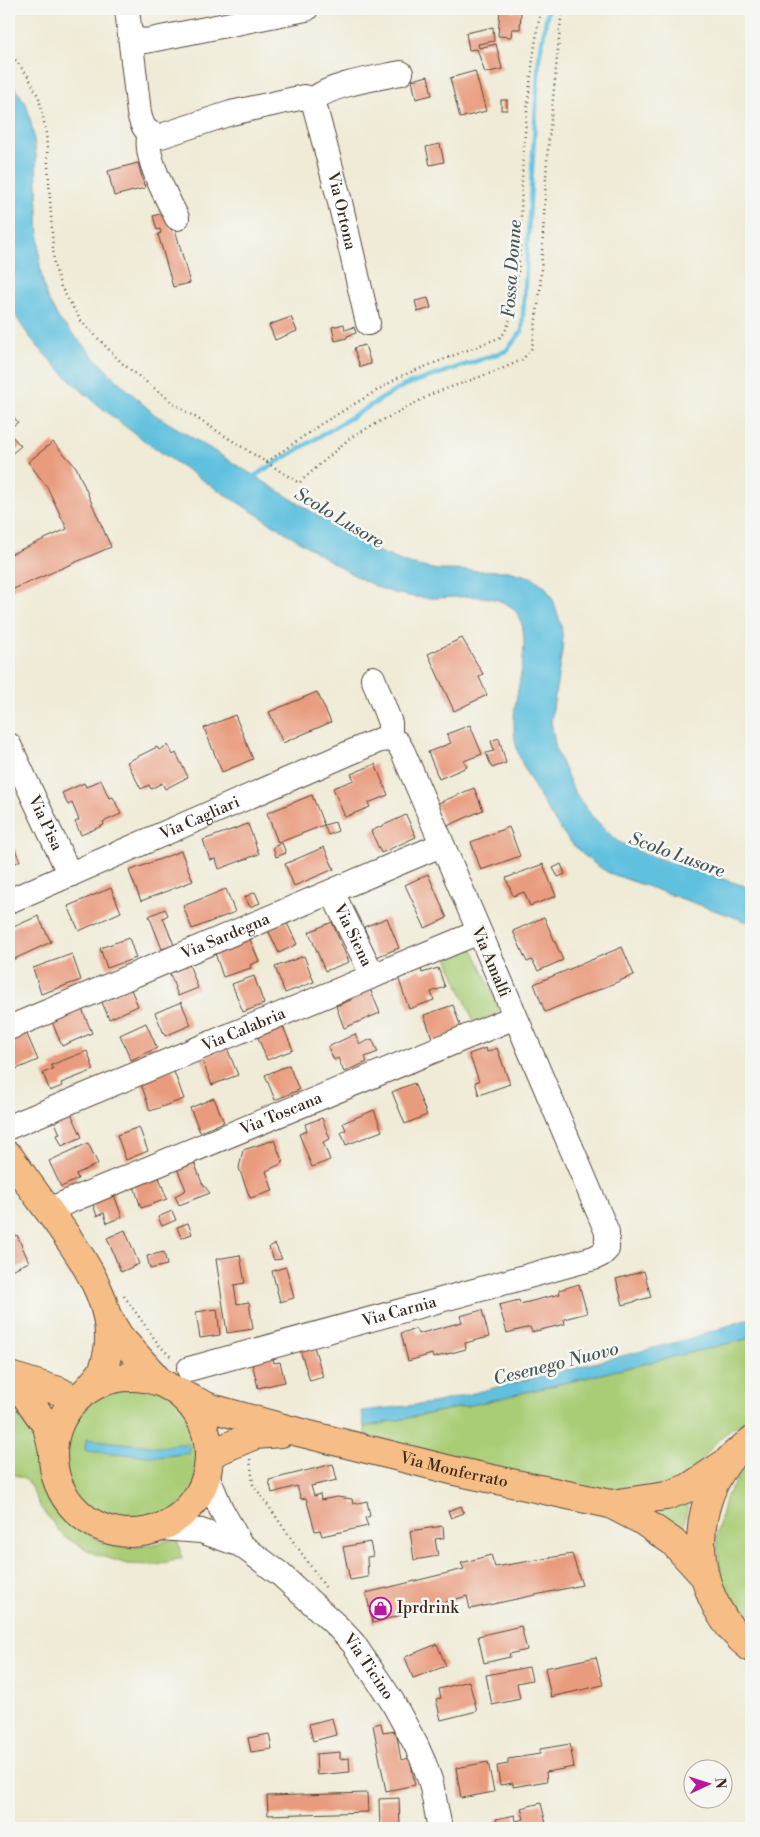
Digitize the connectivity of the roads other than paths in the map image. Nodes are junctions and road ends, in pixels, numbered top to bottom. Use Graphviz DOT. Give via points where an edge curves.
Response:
graph roads {
  1 [pos="127,9"];
  2 [pos="306,9"];
  3 [pos="130,35"];
  4 [pos="401,73"];
  5 [pos="313,100"];
  6 [pos="150,134"];
  7 [pos="177,218"];
  8 [pos="368,323"];
  9 [pos="373,678"];
  10 [pos="390,739"];
  11 [pos="9,745"];
  12 [pos="441,845"];
  13 [pos="70,875"];
  14 [pos="332,892"];
  15 [pos="9,901"];
  16 [pos="478,932"];
  17 [pos="373,976"];
  18 [pos="515,1017"];
  19 [pos="9,1028"];
  20 [pos="9,1127"];
  21 [pos="9,1156"];
  22 [pos="48,1210"];
  23 [pos="607,1248"];
  24 [pos="107,1315"];
  25 [pos="11,1376"];
  26 [pos="176,1381"];
  27 [pos="81,1395"];
  28 [pos="298,1432"];
  29 [pos="751,1441"];
  30 [pos="53,1453"];
  31 [pos="729,1460"];
  32 [pos="209,1464"];
  33 [pos="610,1504"];
  34 [pos="161,1528"];
  35 [pos="241,1545"];
  36 [pos="704,1576"];
  37 [pos="751,1648"];
  38 [pos="440,1828"];
  1 -- 3 [label="street"];
  2 -- 3 [label="street" via="146,42"];
  3 -- 6 [label="street" via="141,125"];
  4 -- 5 [label="street" via="334,88"];
  5 -- 6 [label="street" via="304,97 231,113 161,136"];
  5 -- 8 [label="street, Via Ortona"];
  6 -- 7 [label="street" via="149,149 160,185"];
  9 -- 10 [label="street" via="390,723"];
  10 -- 12 [label="street, Via Amalfi" via="398,743 403,752"];
  10 -- 13 [label="street, Via Cagliari" via="363,747"];
  11 -- 13 [label="street, Via Pisa"];
  12 -- 14 [label="street, Via Sardegna"];
  12 -- 16 [label="street, Via Amalfi"];
  13 -- 15 [label="street, Via Cagliari"];
  14 -- 17 [label="street, Via Siena"];
  14 -- 19 [label="street, Via Sardegna"];
  16 -- 17 [label="street, Via Calabria"];
  16 -- 18 [label="street, Via Amalfi"];
  17 -- 20 [label="street, Via Calabria"];
  18 -- 22 [label="street, Via Toscana"];
  18 -- 23 [label="street, Via Amalfi" via="607,1232"];
  21 -- 22 [label="main road"];
  22 -- 24 [label="main road" via="89,1270"];
  23 -- 26 [label="street, Via Carnia" via="594,1258"];
  24 -- 26 [label="main road" via="119,1336"];
  24 -- 27 [label="main road" via="109,1332 103,1371"];
  25 -- 27 [label="main road" via="59,1392"];
  25 -- 30 [label="main road" via="47,1426"];
  26 -- 27 [label="main road" via="134,1376 109,1379"];
  26 -- 28 [label="main road, Via Monferrato" via="212,1408"];
  26 -- 32 [label="main road" via="207,1432"];
  27 -- 30 [label="main road" via="66,1411 56,1431"];
  28 -- 32 [label="main road, Via Monferrato" via="255,1435"];
  28 -- 33 [label="main road, Via Monferrato" via="455,1471"];
  29 -- 31 [label="main road"];
  30 -- 34 [label="main road" via="56,1478 68,1501 86,1520 110,1530 136,1533"];
  31 -- 33 [label="main road, Via Monferrato" via="688,1488 666,1496"];
  31 -- 36 [label="main road" via="713,1486 702,1521 700,1548"];
  32 -- 34 [label="main road" via="198,1497 181,1515"];
  32 -- 35 [label="street, Via Ticino" via="221,1509"];
  33 -- 36 [label="main road, Via Monferrato" via="673,1542"];
  34 -- 35 [label="street, Via Ticino" via="201,1531"];
  35 -- 38 [label="street, Via Ticino" via="318,1606 356,1647 392,1701 419,1751"];
  36 -- 37 [label="main road" via="727,1624"];
}
